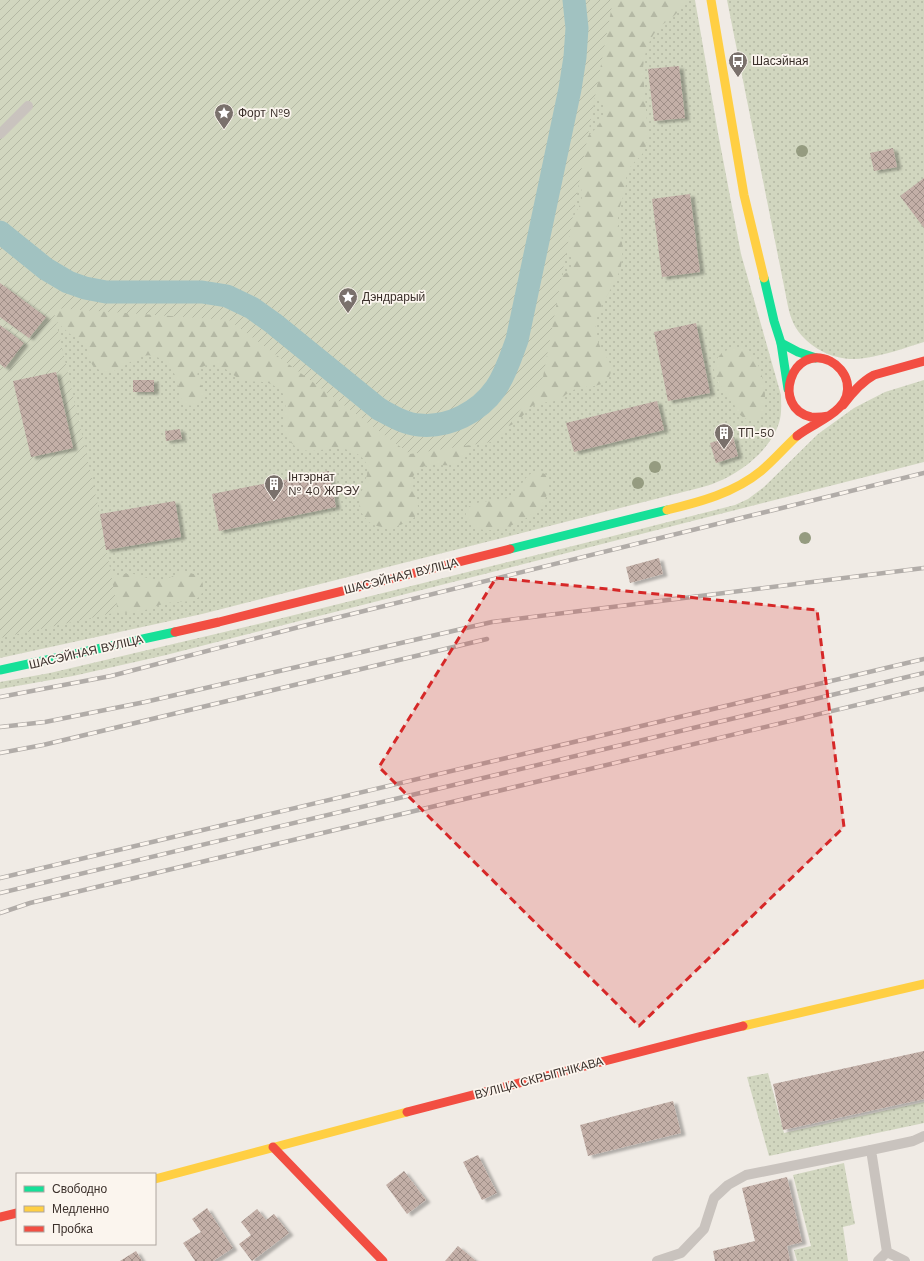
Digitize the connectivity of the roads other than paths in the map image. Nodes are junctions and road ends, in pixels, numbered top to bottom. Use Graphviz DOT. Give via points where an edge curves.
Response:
graph roads {
  1 [pos="711,0"];
  2 [pos="28,106"];
  3 [pos="0,134"];
  4 [pos="780,343"];
  5 [pos="816,358"];
  6 [pos="924,361"];
  7 [pos="834,363"];
  8 [pos="874,375"];
  9 [pos="789,394"];
  10 [pos="843,405"];
  11 [pos="792,414"];
  12 [pos="828,416"];
  13 [pos="792,428"];
  14 [pos="785,446"];
  15 [pos="0,670"];
  16 [pos="924,984"];
  17 [pos="924,1136"];
  18 [pos="273,1147"];
  19 [pos="871,1150"];
  20 [pos="156,1179"];
  21 [pos="16,1213"];
  22 [pos="0,1217"];
  23 [pos="887,1252"];
  24 [pos="383,1261"];
  25 [pos="657,1261"];
  26 [pos="878,1261"];
  27 [pos="905,1261"];
  1 -- 4 [label="main road" via="744,195"];
  2 -- 3 [label="lane"];
  4 -- 5 [label="main road" via="800,354"];
  4 -- 9 [label="main road"];
  5 -- 7 [label="main road"];
  5 -- 9 [label="main road" via="799,365 793,372 789,380"];
  6 -- 8 [label="main road"];
  7 -- 8 [label="main road" via="865,375"];
  7 -- 10 [label="main road" via="846,378 848,387"];
  8 -- 10 [label="main road" via="861,384"];
  9 -- 11 [label="main road"];
  9 -- 12 [label="main road" via="795,407 802,413 810,417"];
  10 -- 12 [label="main road"];
  12 -- 14 [label="main road, ШАСЭЙНАЯ ВУЛІЦА"];
  13 -- 14 [label="main road, ШАСЭЙНАЯ ВУЛІЦА"];
  14 -- 15 [label="main road, ШАСЭЙНАЯ ВУЛІЦА" via="755,476 722,493 687,505 219,622"];
  16 -- 18 [label="main road, ВУЛІЦА СКРЫПНІКАВА" via="698,1037"];
  17 -- 19 [label="lane"];
  18 -- 20 [label="main road, ВУЛІЦА СКРЫПНІКАВА"];
  18 -- 24 [label="main road"];
  19 -- 23 [label="lane"];
  19 -- 25 [label="lane" via="746,1175 728,1185 714,1198 704,1229 681,1253"];
  21 -- 22 [label="main road"];
  23 -- 26 [label="lane"];
  23 -- 27 [label="lane"];
}
